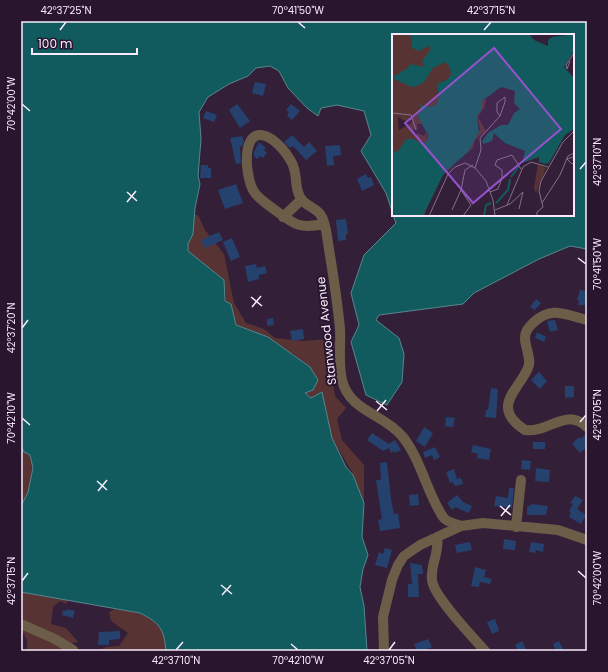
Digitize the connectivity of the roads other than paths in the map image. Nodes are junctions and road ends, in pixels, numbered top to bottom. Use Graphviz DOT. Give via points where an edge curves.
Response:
graph roads {
  1 [pos="301,200"];
  2 [pos="283,217"];
  3 [pos="324,224"];
  4 [pos="587,320"];
  5 [pos="587,427"];
  6 [pos="521,480"];
  7 [pos="444,518"];
  8 [pos="461,526"];
  9 [pos="516,527"];
  10 [pos="437,537"];
  11 [pos="587,540"];
  12 [pos="21,624"];
  13 [pos="73,650"];
  14 [pos="384,651"];
  15 [pos="485,651"];
  1 -- 2 [label="street"];
  1 -- 2 [label="street" via="297,178 286,155 272,138 266,135 257,136 251,141 246,153 252,190"];
  1 -- 3 [label="street" via="318,211"];
  2 -- 3 [label="street" via="293,224 307,227"];
  3 -- 7 [label="street, Stanwood Avenue" via="336,295 342,380 347,393 356,405 393,427 402,436"];
  4 -- 5 [label="street" via="547,312 528,328 525,339 528,367 509,402 512,418 525,430 540,430 572,418"];
  6 -- 9 [label="street"];
  7 -- 8 [label="street"];
  7 -- 10 [label="street"];
  8 -- 9 [label="street" via="483,523"];
  8 -- 10 [label="street"];
  9 -- 11 [label="street" via="558,530"];
  10 -- 14 [label="street" via="412,550 398,565 383,617"];
  10 -- 15 [label="street" via="438,548 431,580 444,604"];
  12 -- 13 [label="street"];
}
